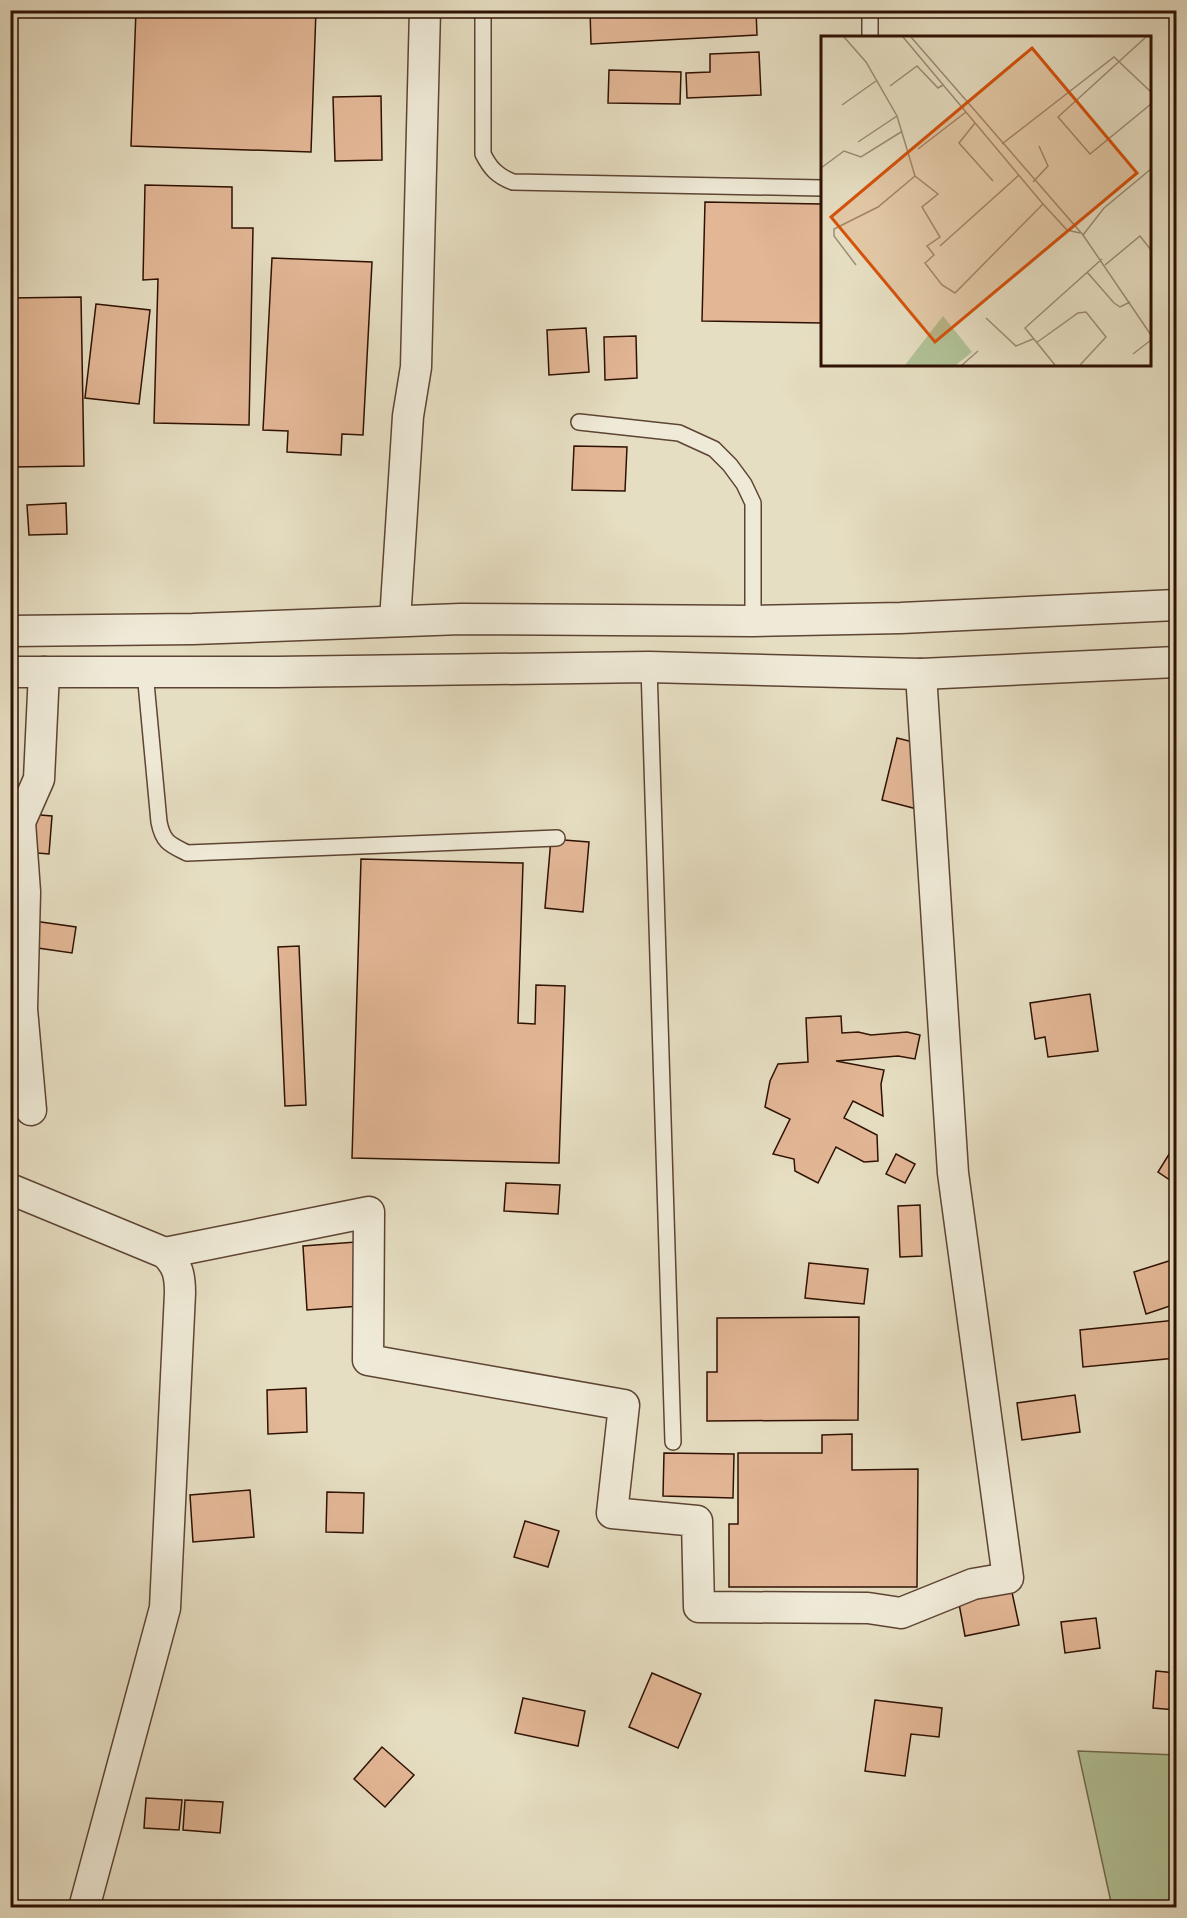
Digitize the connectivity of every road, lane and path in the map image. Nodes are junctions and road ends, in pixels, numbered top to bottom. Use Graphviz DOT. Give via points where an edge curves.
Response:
graph roads {
  1 [pos="425,10"];
  2 [pos="483,10"];
  3 [pos="870,10"];
  4 [pos="870,36"];
  5 [pos="821,188"];
  6 [pos="579,422"];
  7 [pos="1176,605"];
  8 [pos="461,619"];
  9 [pos="395,621"];
  10 [pos="753,621"];
  11 [pos="193,629"];
  12 [pos="10,631"];
  13 [pos="1176,662"];
  14 [pos="649,667"];
  15 [pos="452,669"];
  16 [pos="10,672"];
  17 [pos="44,672"];
  18 [pos="145,672"];
  19 [pos="184,672"];
  20 [pos="921,674"];
  21 [pos="557,838"];
  22 [pos="31,1110"];
  23 [pos="10,1189"];
  24 [pos="165,1253"];
  25 [pos="673,1442"];
  26 [pos="84,1908"];
  1 -- 9 [label="street" via="416,367 408,416"];
  2 -- 5 [label="lane" via="483,154 502,178 513,182"];
  3 -- 4 [label="lane"];
  6 -- 10 [label="lane" via="679,433 714,449 730,465 753,503"];
  7 -- 10 [label="street"];
  8 -- 9 [label="street"];
  8 -- 10 [label="street"];
  8 -- 15 [label="street"];
  9 -- 11 [label="street"];
  11 -- 12 [label="street"];
  11 -- 19 [label="street"];
  13 -- 20 [label="street"];
  14 -- 15 [label="street"];
  14 -- 20 [label="street"];
  14 -- 25 [label="lane"];
  15 -- 19 [label="street"];
  16 -- 17 [label="street"];
  17 -- 18 [label="street"];
  17 -- 22 [label="street" via="39,779 20,822 25,892 22,1009"];
  18 -- 19 [label="street"];
  18 -- 21 [label="lane" via="162,835 169,844 187,853"];
  20 -- 24 [label="street" via="953,1173 1008,1578 973,1584 901,1613 868,1608 699,1607 697,1521 612,1513 624,1405 368,1360 369,1212"];
  23 -- 24 [label="street"];
  24 -- 26 [label="street" via="180,1275 180,1293 165,1608"];
}
